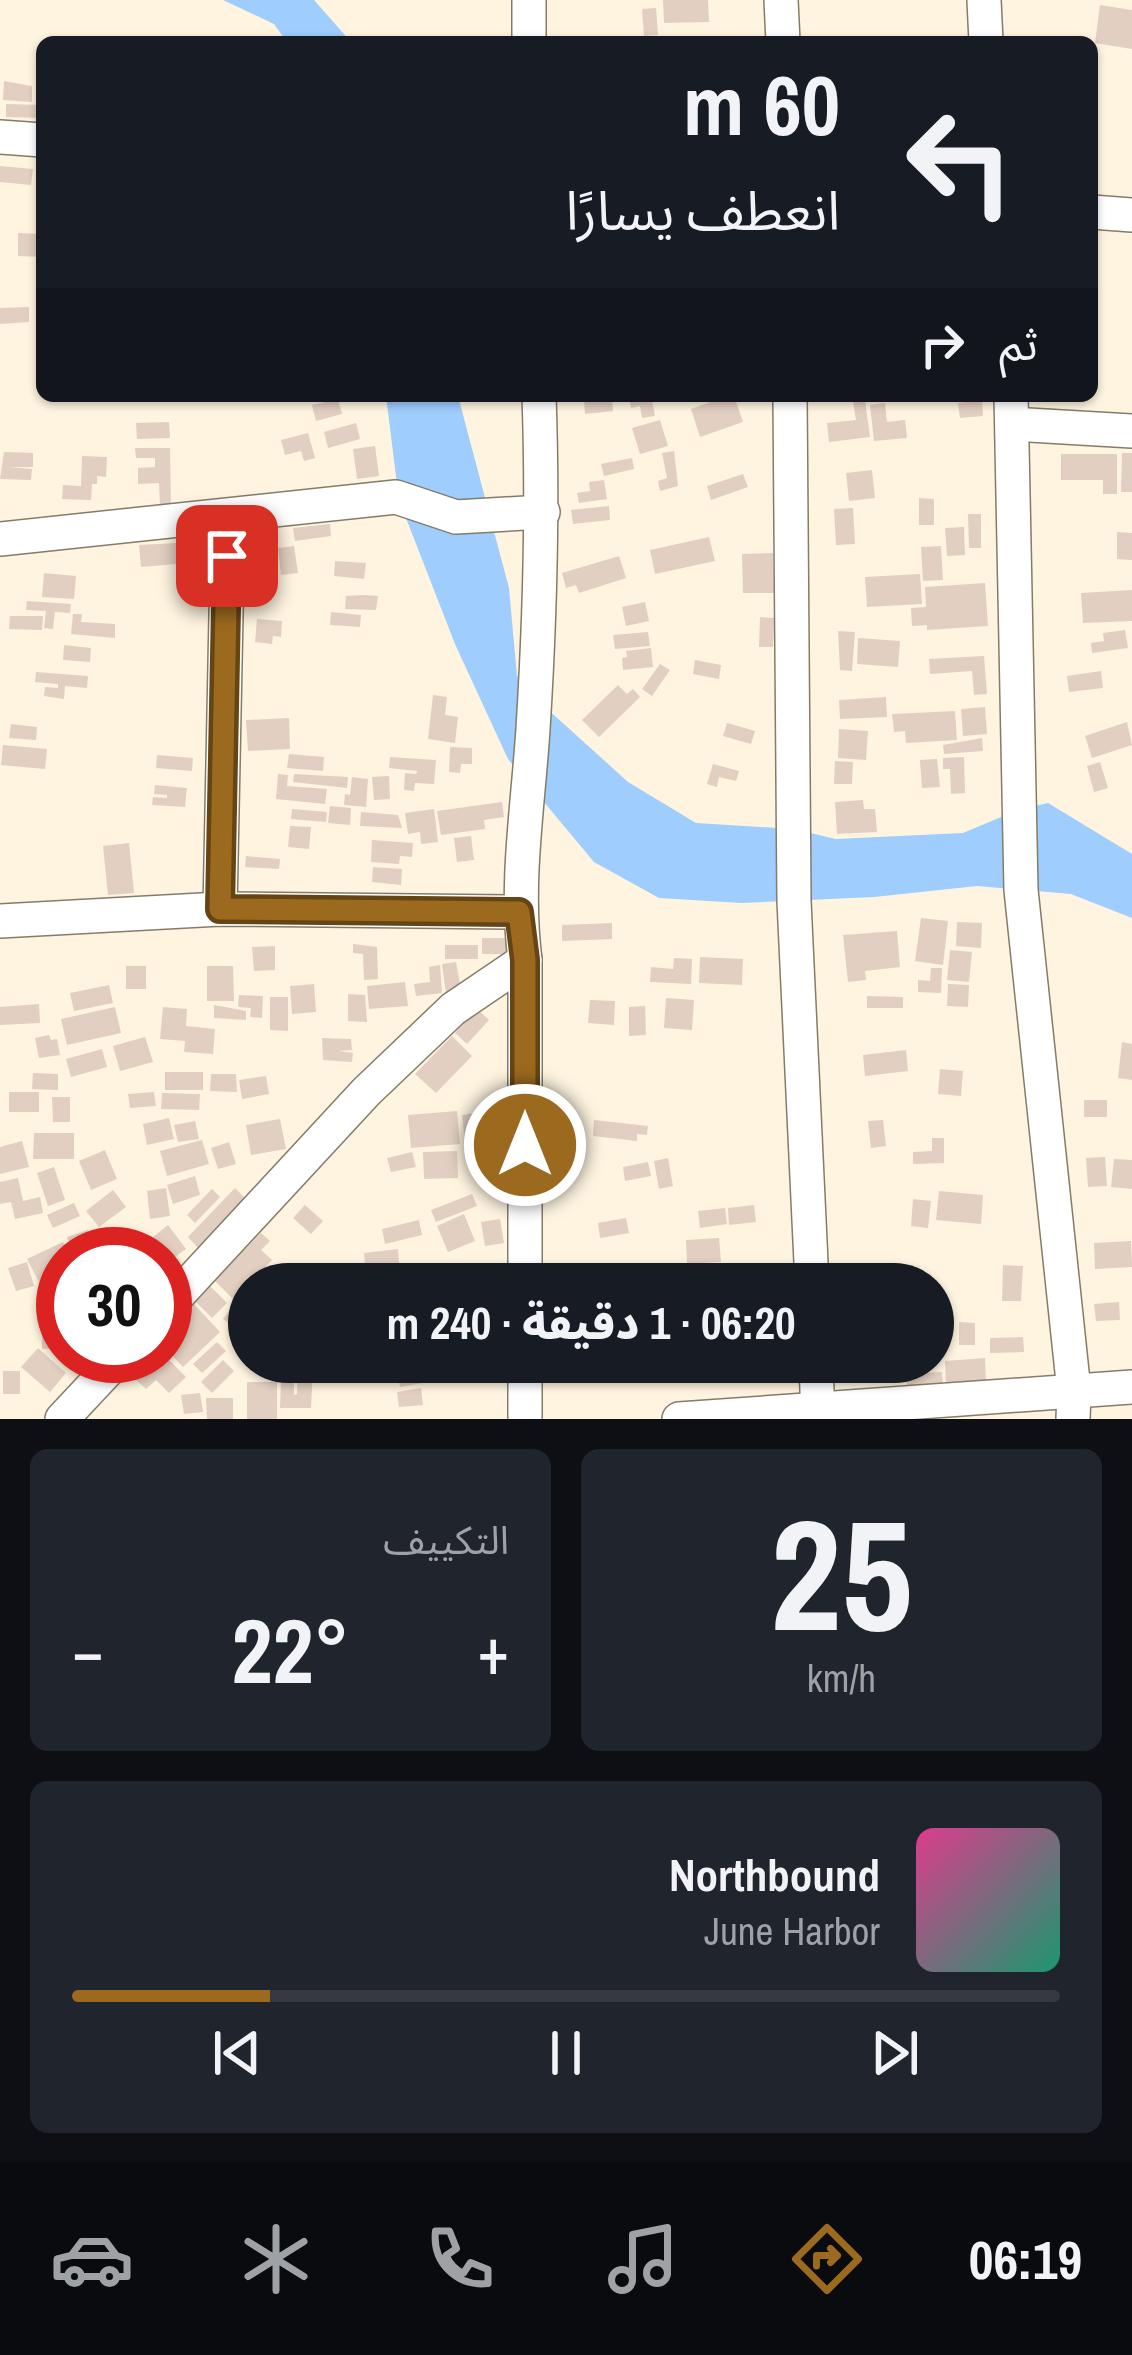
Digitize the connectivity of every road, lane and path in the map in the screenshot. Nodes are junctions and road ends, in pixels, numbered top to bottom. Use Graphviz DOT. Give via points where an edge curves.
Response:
graph roads {
  1 [pos="529,0"];
  2 [pos="781,0"];
  3 [pos="983,0"];
  4 [pos="530,36"];
  5 [pos="783,36"];
  6 [pos="986,36"];
  7 [pos="0,137"];
  8 [pos="36,140"];
  9 [pos="1098,212"];
  10 [pos="1132,215"];
  11 [pos="539,402"];
  12 [pos="790,402"];
  13 [pos="1012,410"];
  14 [pos="1132,431"];
  15 [pos="543,512"];
  16 [pos="227,518"];
  17 [pos="0,539"];
  18 [pos="220,909"];
  19 [pos="519,912"];
  20 [pos="0,921"];
  21 [pos="525,960"];
  22 [pos="525,1263"];
  23 [pos="811,1263"];
  24 [pos="192,1280"];
  25 [pos="96,1383"];
  26 [pos="524,1383"];
  27 [pos="817,1383"];
  28 [pos="1132,1387"];
  29 [pos="1074,1405"];
  30 [pos="819,1416"];
  31 [pos="62,1419"];
  32 [pos="524,1419"];
  33 [pos="679,1419"];
  1 -- 4 [label="street"];
  2 -- 5 [label="street"];
  3 -- 6 [label="street"];
  7 -- 8 [label="street"];
  9 -- 10 [label="street"];
  11 -- 15 [label="street"];
  12 -- 23 [label="street" via="794,901"];
  13 -- 14 [label="street"];
  13 -- 29 [label="street" via="1021,890"];
  15 -- 16 [label="street" via="456,517 396,497"];
  15 -- 19 [label="street"];
  16 -- 17 [label="street"];
  16 -- 18 [label="street"];
  18 -- 19 [label="street"];
  18 -- 20 [label="street"];
  19 -- 21 [label="street"];
  21 -- 22 [label="street"];
  21 -- 24 [label="street" via="453,1009 366,1092"];
  25 -- 31 [label="street"];
  26 -- 32 [label="street"];
  27 -- 30 [label="street"];
  28 -- 29 [label="street"];
  29 -- 30 [label="street"];
  30 -- 33 [label="street"];
}
